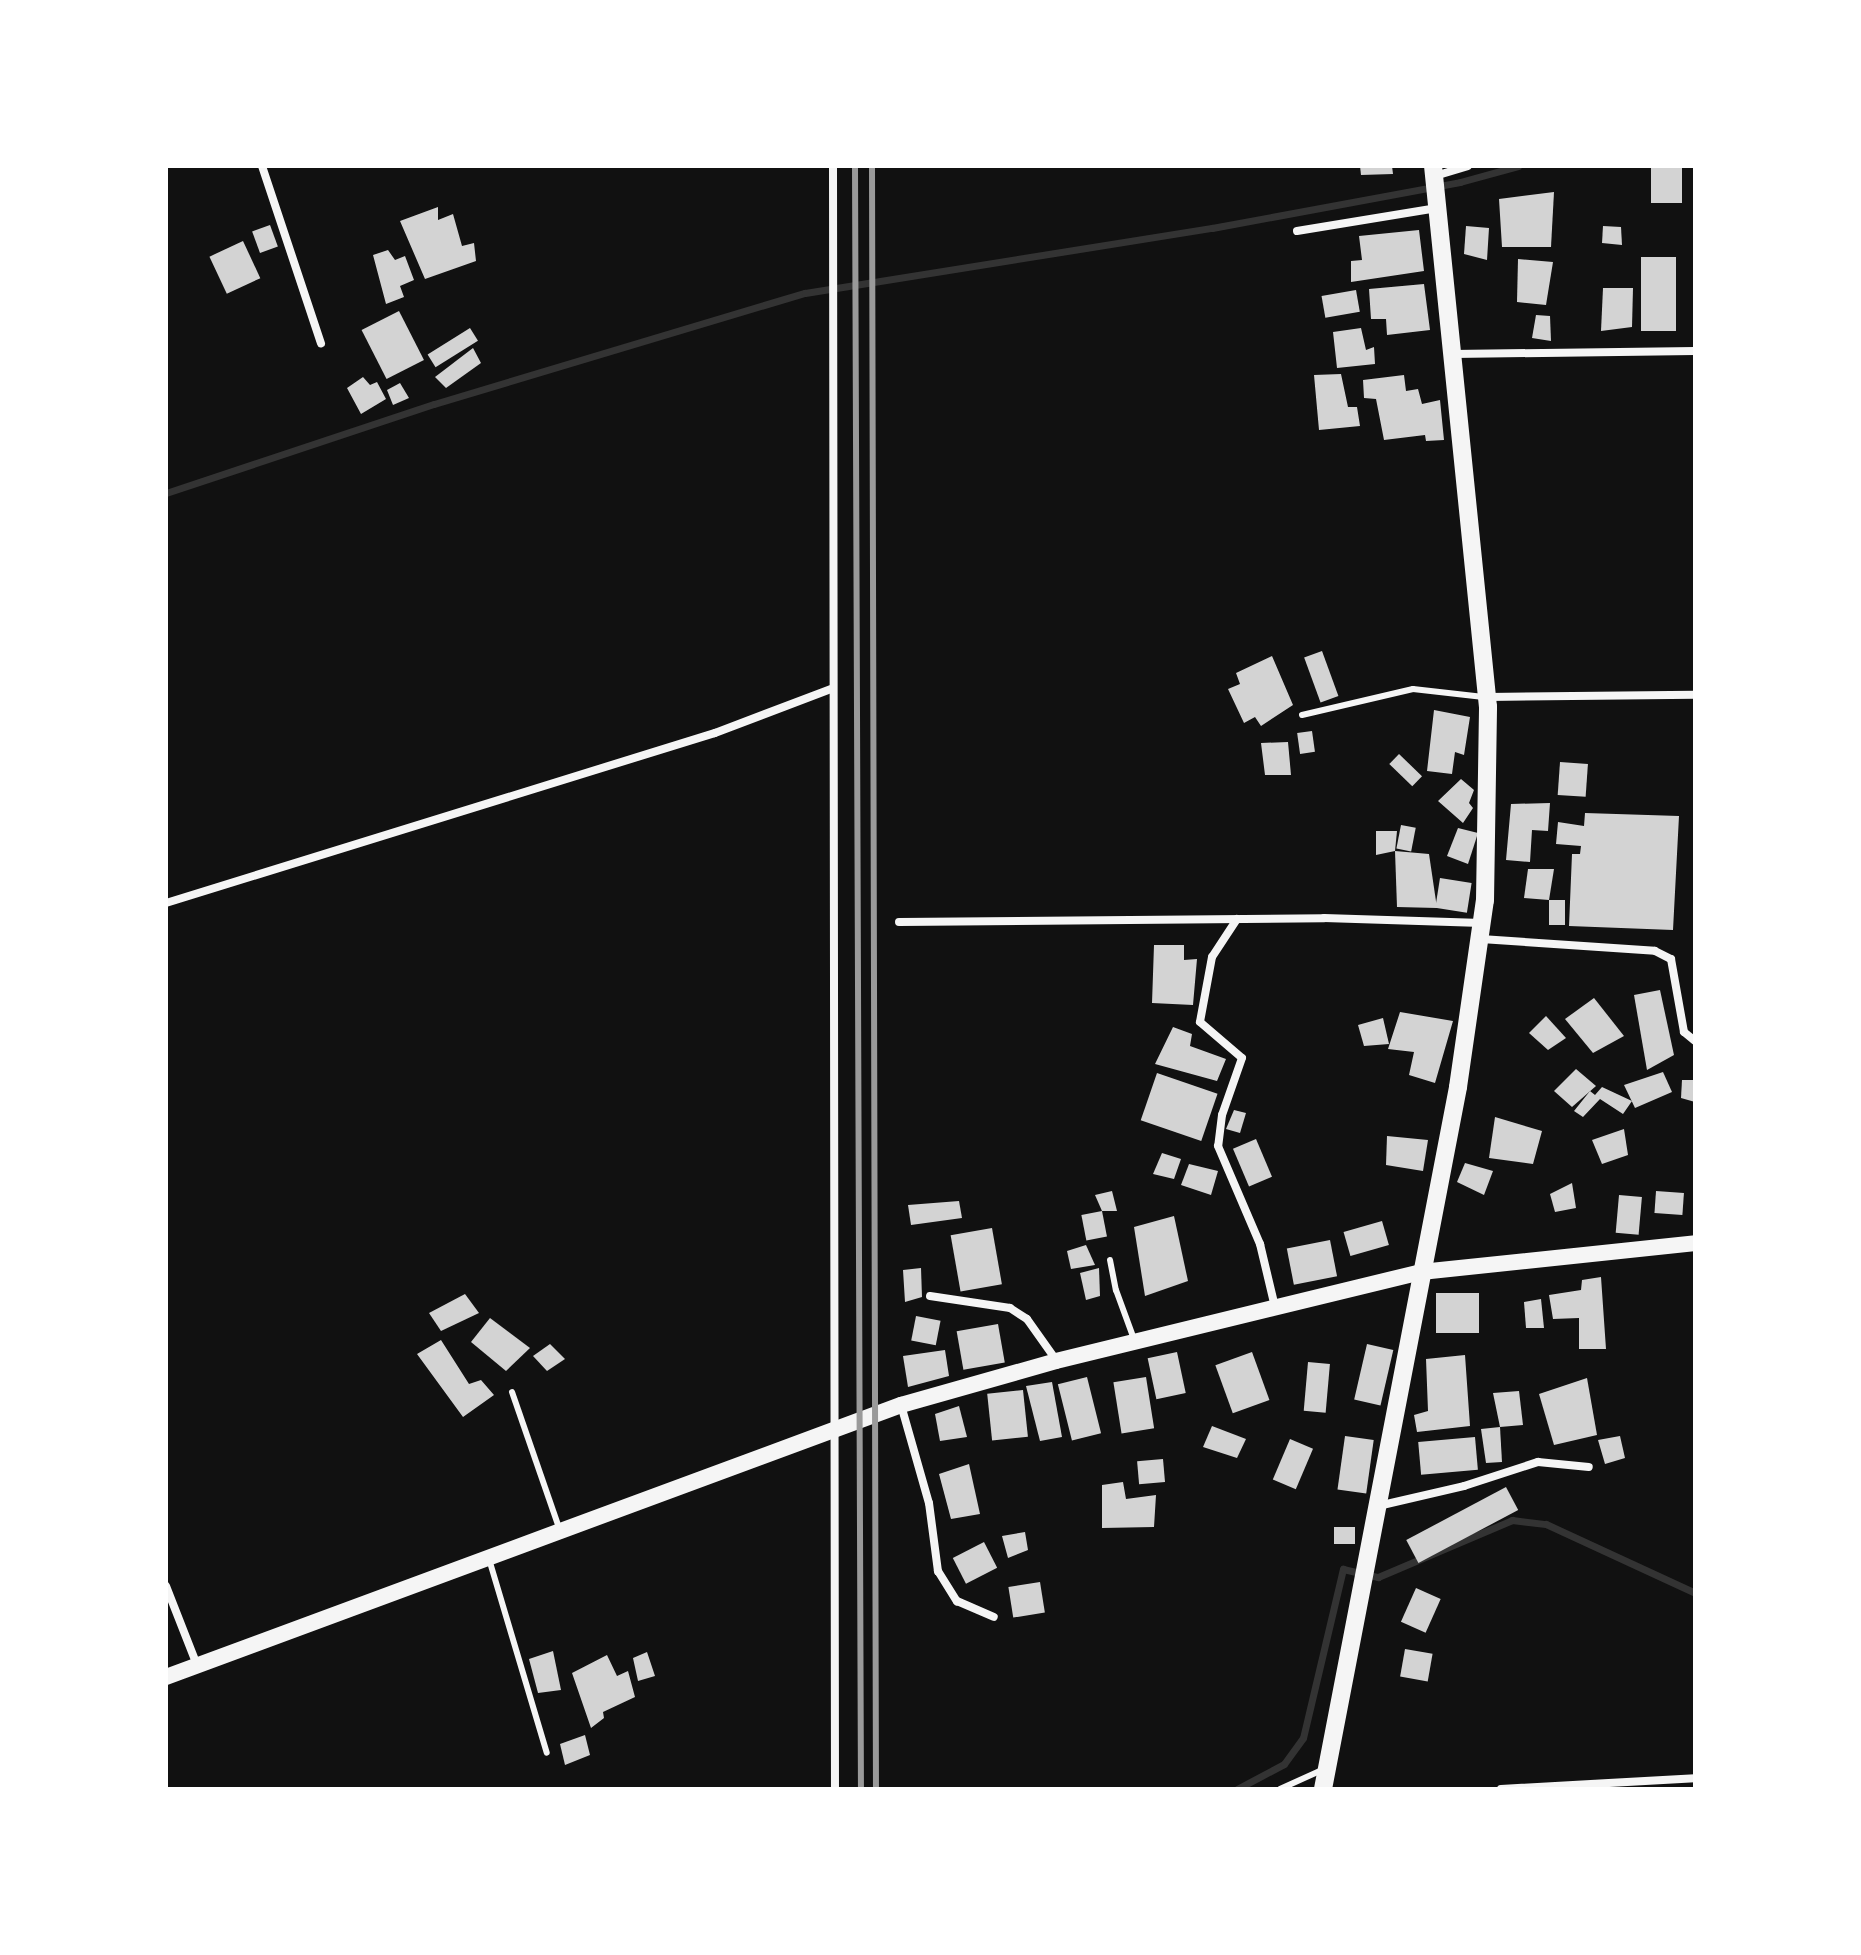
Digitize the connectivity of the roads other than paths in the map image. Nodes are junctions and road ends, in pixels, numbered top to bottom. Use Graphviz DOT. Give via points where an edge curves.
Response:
graph roads {
  1 [pos="262,166"];
  2 [pos="833,166"];
  3 [pos="1467,166"];
  4 [pos="1434,171"];
  5 [pos="1437,207"];
  6 [pos="1297,231"];
  7 [pos="321,343"];
  8 [pos="1695,351"];
  9 [pos="1452,354"];
  10 [pos="831,689"];
  11 [pos="1695,695"];
  12 [pos="1487,697"];
  13 [pos="1302,715"];
  14 [pos="166,903"];
  15 [pos="1237,919"];
  16 [pos="899,922"];
  17 [pos="1482,931"];
  18 [pos="1695,1041"];
  19 [pos="1695,1243"];
  20 [pos="1110,1260"];
  21 [pos="1421,1272"];
  22 [pos="930,1296"];
  23 [pos="1275,1307"];
  24 [pos="1135,1342"];
  25 [pos="1056,1361"];
  26 [pos="512,1392"];
  27 [pos="901,1405"];
  28 [pos="833,1428"];
  29 [pos="1589,1467"];
  30 [pos="1377,1506"];
  31 [pos="560,1532"];
  32 [pos="489,1559"];
  33 [pos="166,1586"];
  34 [pos="994,1617"];
  35 [pos="197,1665"];
  36 [pos="166,1677"];
  37 [pos="547,1753"];
  38 [pos="1328,1767"];
  39 [pos="1695,1778"];
  40 [pos="835,1789"];
  41 [pos="1280,1789"];
  42 [pos="1323,1789"];
  43 [pos="1501,1789"];
  1 -- 7 [label="street"];
  2 -- 10 [label="street"];
  3 -- 4 [label="street"];
  4 -- 5 [label="main road"];
  5 -- 6 [label="street"];
  5 -- 9 [label="main road"];
  8 -- 9 [label="street"];
  9 -- 12 [label="main road"];
  10 -- 14 [label="street" via="715,733"];
  10 -- 28 [label="street"];
  11 -- 12 [label="street"];
  12 -- 13 [label="lane" via="1413,689"];
  12 -- 17 [label="main road"];
  15 -- 16 [label="street"];
  15 -- 17 [label="street"];
  15 -- 23 [label="street" via="1212,957 1200,1022 1242,1058 1222,1115 1218,1146 1260,1244"];
  17 -- 18 [label="street" via="1655,951 1671,959 1684,1032"];
  17 -- 21 [label="main road"];
  19 -- 21 [label="main road"];
  20 -- 24 [label="lane"];
  21 -- 23 [label="main road"];
  21 -- 30 [label="main road"];
  22 -- 25 [label="street" via="1010,1308 1027,1319"];
  23 -- 24 [label="main road"];
  24 -- 25 [label="main road"];
  25 -- 27 [label="main road"];
  26 -- 31 [label="lane"];
  27 -- 28 [label="main road"];
  27 -- 34 [label="street" via="929,1503 938,1571 957,1601"];
  28 -- 31 [label="main road"];
  28 -- 40 [label="street"];
  29 -- 30 [label="street" via="1538,1462"];
  30 -- 38 [label="main road"];
  31 -- 32 [label="main road"];
  32 -- 35 [label="main road"];
  32 -- 37 [label="lane"];
  33 -- 35 [label="street"];
  35 -- 36 [label="main road"];
  38 -- 41 [label="lane"];
  38 -- 42 [label="main road"];
  39 -- 43 [label="street"];
}
